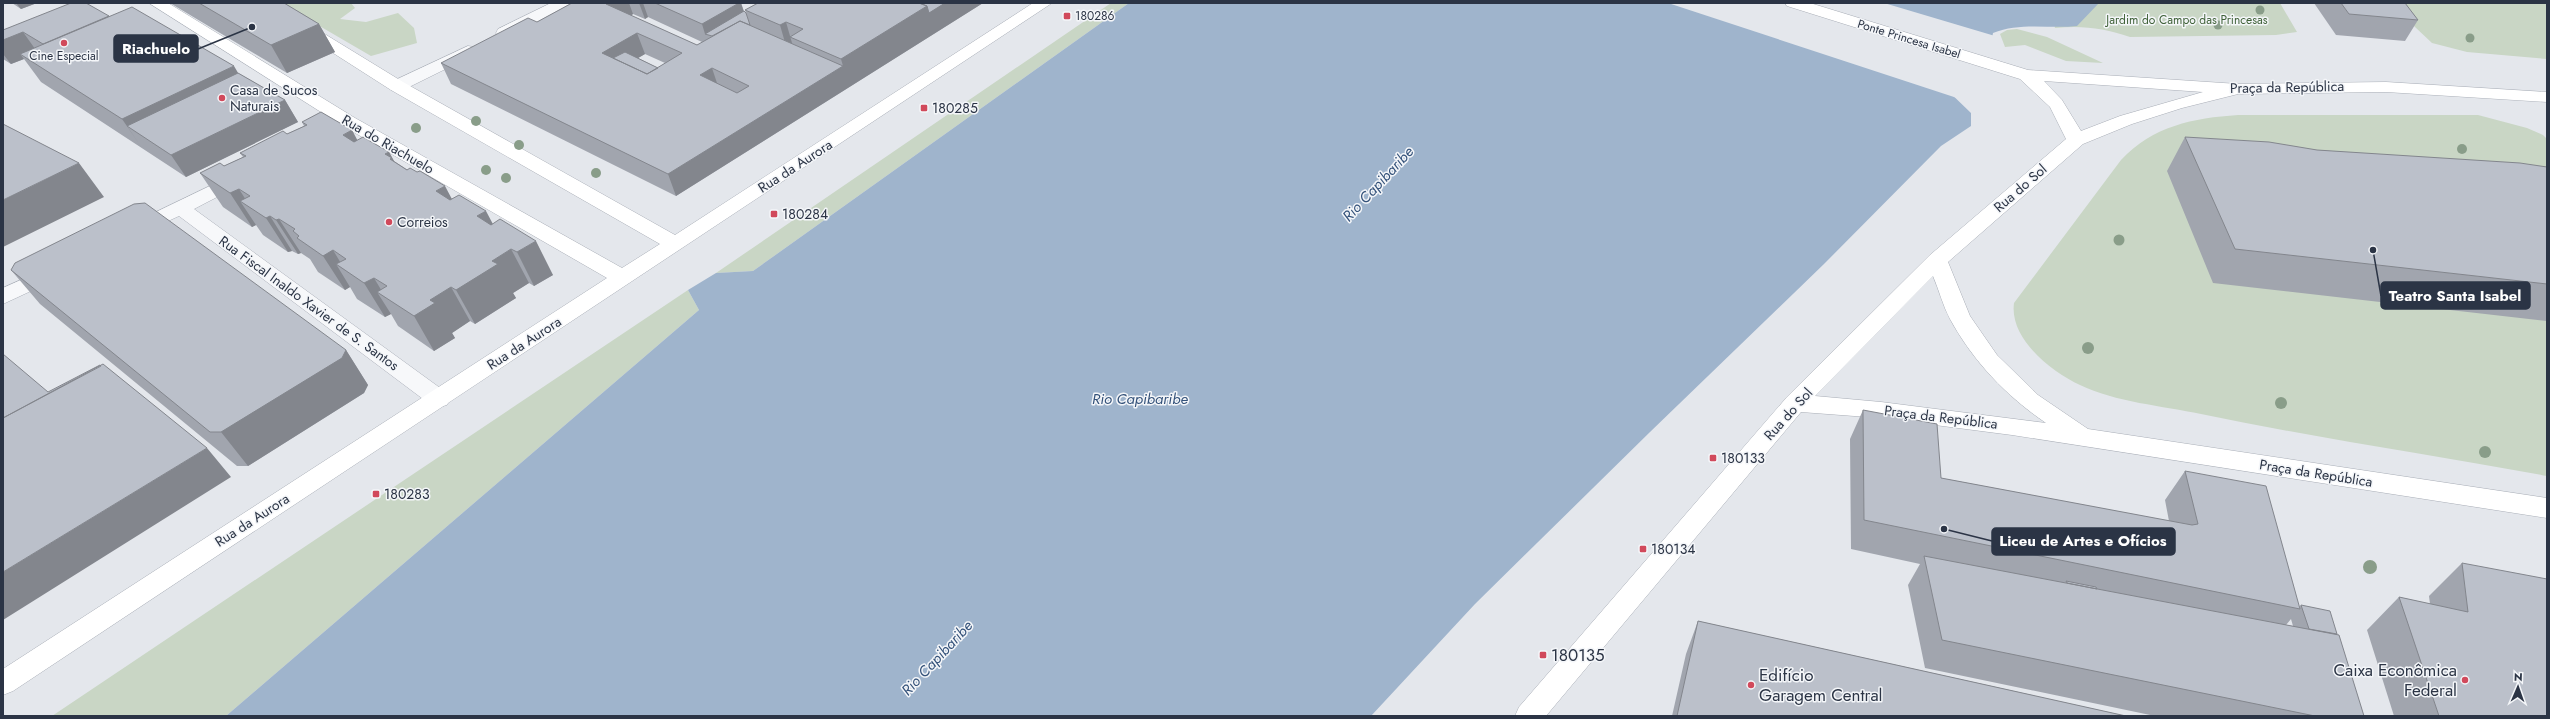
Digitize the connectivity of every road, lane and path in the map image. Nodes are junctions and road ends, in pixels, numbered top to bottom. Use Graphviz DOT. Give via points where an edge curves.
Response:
graph roads {
  1 [pos="157,3"];
  2 [pos="263,3"];
  3 [pos="564,3"];
  4 [pos="1044,3"];
  5 [pos="1793,3"];
  6 [pos="2026,75"];
  7 [pos="397,86"];
  8 [pos="2238,89"];
  9 [pos="2547,97"];
  10 [pos="349,122"];
  11 [pos="328,133"];
  12 [pos="2076,140"];
  13 [pos="257,168"];
  14 [pos="180,208"];
  15 [pos="116,240"];
  16 [pos="676,244"];
  17 [pos="1937,260"];
  18 [pos="67,265"];
  19 [pos="623,278"];
  20 [pos="3,297"];
  21 [pos="439,398"];
  22 [pos="1795,403"];
  23 [pos="2085,437"];
  24 [pos="2547,508"];
  25 [pos="3,683"];
  26 [pos="1529,716"];
  1 -- 10 [label="main road, Rua do Riachuelo"];
  2 -- 7 [label="main road"];
  3 -- 7 [label="street"];
  4 -- 16 [label="main road, Rua da Aurora"];
  5 -- 6 [label="main road, Ponte Princesa Isabel"];
  6 -- 8 [label="main road, Praça da República"];
  6 -- 12 [label="main road" via="2063,111"];
  7 -- 16 [label="main road"];
  8 -- 9 [label="main road, Praça da República" via="2386,87"];
  8 -- 12 [label="main road, Rua do Sol" via="2169,106"];
  10 -- 11 [label="street"];
  10 -- 19 [label="main road, Rua do Riachuelo"];
  12 -- 17 [label="main road, Rua do Sol"];
  13 -- 14 [label="street"];
  14 -- 15 [label="street"];
  14 -- 21 [label="street, Rua Fiscal Inaldo Xavier de S. Santos"];
  16 -- 19 [label="main road, Rua da Aurora"];
  17 -- 22 [label="main road, Rua do Sol"];
  17 -- 23 [label="main road, Praça da República" via="1960,318 1989,361 2030,401"];
  18 -- 20 [label="street"];
  19 -- 21 [label="main road, Rua da Aurora"];
  21 -- 25 [label="main road, Rua da Aurora"];
  22 -- 23 [label="main road, Praça da República" via="1888,411"];
  22 -- 26 [label="main road, Rua do Sol"];
  23 -- 24 [label="main road, Praça da República"];
}
